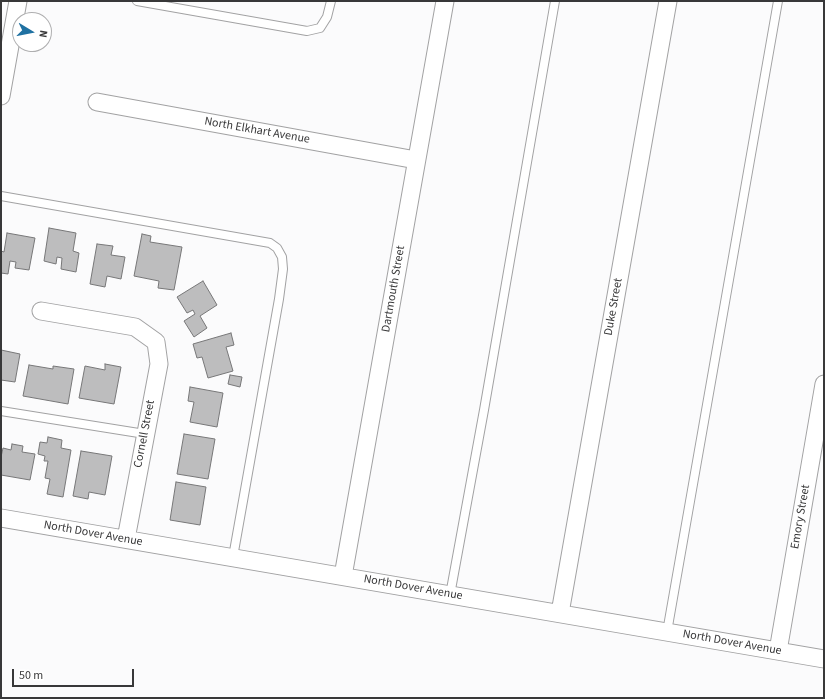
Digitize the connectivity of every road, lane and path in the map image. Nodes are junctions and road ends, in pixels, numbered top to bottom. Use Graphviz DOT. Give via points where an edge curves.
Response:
graph roads {
  1 [pos="18,1"];
  2 [pos="137,1"];
  3 [pos="331,1"];
  4 [pos="445,1"];
  5 [pos="555,1"];
  6 [pos="668,1"];
  7 [pos="778,1"];
  8 [pos="1,96"];
  9 [pos="97,102"];
  10 [pos="416,160"];
  11 [pos="1,196"];
  12 [pos="40,311"];
  13 [pos="824,384"];
  14 [pos="1,411"];
  15 [pos="820,430"];
  16 [pos="145,434"];
  17 [pos="1,518"];
  18 [pos="126,539"];
  19 [pos="233,558"];
  20 [pos="342,576"];
  21 [pos="450,595"];
  22 [pos="560,613"];
  23 [pos="668,632"];
  24 [pos="778,651"];
  25 [pos="824,658"];
  1 -- 8 [label="street"];
  2 -- 3 [label="lane" via="307,30 320,28 327,17"];
  4 -- 10 [label="street, Dartmouth Street"];
  5 -- 21 [label="lane"];
  6 -- 22 [label="street, Duke Street"];
  7 -- 23 [label="lane"];
  9 -- 10 [label="street, North Elkhart Avenue"];
  10 -- 20 [label="street, Dartmouth Street"];
  11 -- 19 [label="lane" via="270,243 277,248 282,257 283,270 279,299"];
  12 -- 16 [label="street, Cornell Street" via="136,327 156,342 158,364"];
  13 -- 15 [label="street, Emory Street"];
  14 -- 16 [label="lane"];
  15 -- 24 [label="street, Emory Street"];
  16 -- 18 [label="street, Cornell Street"];
  17 -- 18 [label="street, North Dover Avenue"];
  18 -- 19 [label="street, North Dover Avenue"];
  19 -- 20 [label="street, North Dover Avenue"];
  20 -- 21 [label="street, North Dover Avenue"];
  21 -- 22 [label="street, North Dover Avenue"];
  22 -- 23 [label="street, North Dover Avenue"];
  23 -- 24 [label="street, North Dover Avenue"];
  24 -- 25 [label="street, North Dover Avenue"];
}
